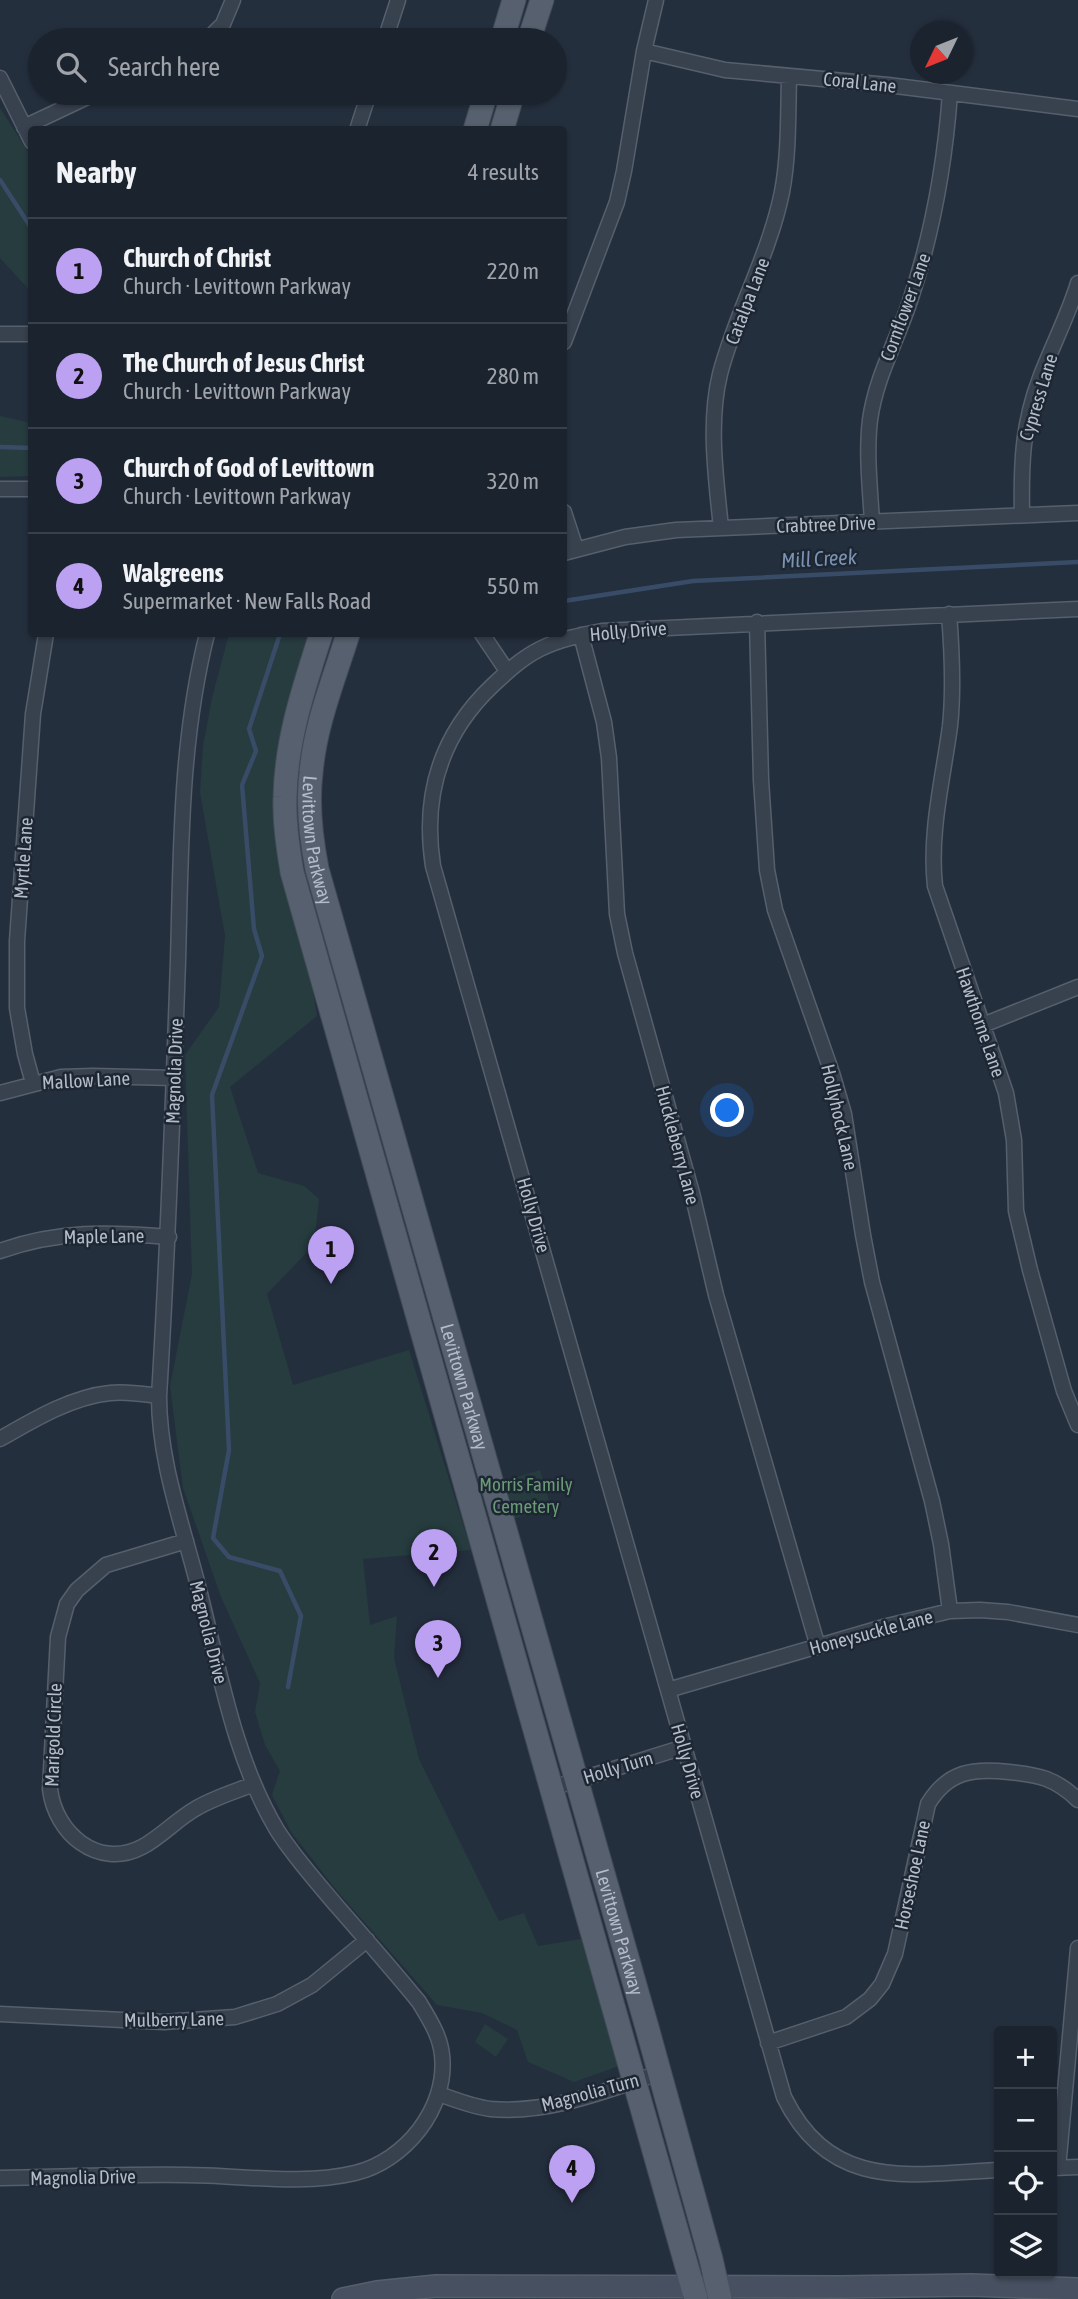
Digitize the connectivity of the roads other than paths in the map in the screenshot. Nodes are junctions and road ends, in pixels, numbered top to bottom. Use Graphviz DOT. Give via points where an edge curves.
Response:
graph roads {
  1 [pos="233,0"];
  2 [pos="398,0"];
  3 [pos="514,0"];
  4 [pos="542,0"];
  5 [pos="656,0"];
  6 [pos="219,28"];
  7 [pos="389,28"];
  8 [pos="506,28"];
  9 [pos="534,28"];
  10 [pos="644,51"];
  11 [pos="789,76"];
  12 [pos="0,78"];
  13 [pos="950,93"];
  14 [pos="71,105"];
  15 [pos="365,105"];
  16 [pos="482,105"];
  17 [pos="509,105"];
  18 [pos="1078,109"];
  19 [pos="358,126"];
  20 [pos="476,126"];
  21 [pos="503,126"];
  22 [pos="24,127"];
  23 [pos="28,134"];
  24 [pos="1078,283"];
  25 [pos="0,334"];
  26 [pos="28,334"];
  27 [pos="567,334"];
  28 [pos="0,489"];
  29 [pos="28,489"];
  30 [pos="1078,513"];
  31 [pos="1022,515"];
  32 [pos="872,522"];
  33 [pos="721,528"];
  34 [pos="567,532"];
  35 [pos="570,551"];
  36 [pos="1078,609"];
  37 [pos="949,614"];
  38 [pos="757,622"];
  39 [pos="581,635"];
  40 [pos="46,637"];
  41 [pos="206,637"];
  42 [pos="320,637"];
  43 [pos="347,637"];
  44 [pos="484,637"];
  45 [pos="507,671"];
  46 [pos="1078,987"];
  47 [pos="983,1025"];
  48 [pos="174,1078"];
  49 [pos="33,1083"];
  50 [pos="0,1093"];
  51 [pos="169,1237"];
  52 [pos="0,1251"];
  53 [pos="159,1396"];
  54 [pos="1078,1424"];
  55 [pos="0,1440"];
  56 [pos="186,1541"];
  57 [pos="950,1611"];
  58 [pos="1078,1625"];
  59 [pos="818,1647"];
  60 [pos="668,1690"];
  61 [pos="684,1747"];
  62 [pos="577,1780"];
  63 [pos="254,1784"];
  64 [pos="552,1788"];
  65 [pos="1078,1800"];
  66 [pos="367,1940"];
  67 [pos="1078,1948"];
  68 [pos="0,2014"];
  69 [pos="768,2043"];
  70 [pos="659,2073"];
  71 [pos="634,2081"];
  72 [pos="439,2094"];
  73 [pos="1057,2152"];
  74 [pos="1078,2167"];
  75 [pos="1057,2168"];
  76 [pos="994,2170"];
  77 [pos="0,2178"];
  78 [pos="1078,2289"];
  79 [pos="694,2292"];
  80 [pos="718,2292"];
  81 [pos="343,2299"];
  1 -- 6 [label="street"];
  2 -- 7 [label="street"];
  3 -- 8 [label="main road"];
  4 -- 9 [label="main road"];
  5 -- 10 [label="street"];
  10 -- 11 [label="street, Coral Lane" via="725,70"];
  10 -- 27 [label="street" via="617,202"];
  11 -- 13 [label="street, Coral Lane"];
  11 -- 33 [label="street, Catalpa Lane" via="782,192 768,246 725,357 715,406"];
  12 -- 22 [label="street"];
  13 -- 18 [label="street, Coral Lane"];
  13 -- 32 [label="street, Cornflower Lane" via="933,223 910,302 879,378 870,418"];
  14 -- 22 [label="street"];
  15 -- 19 [label="street"];
  16 -- 20 [label="main road"];
  17 -- 21 [label="main road"];
  22 -- 23 [label="street"];
  24 -- 31 [label="street, Cypress Lane" via="1029,414 1021,463"];
  25 -- 26 [label="street"];
  28 -- 29 [label="street"];
  30 -- 31 [label="street, Crabtree Drive"];
  31 -- 32 [label="street, Crabtree Drive"];
  32 -- 33 [label="street, Crabtree Drive"];
  33 -- 35 [label="street, Crabtree Drive" via="656,532"];
  34 -- 35 [label="street, Crabtree Drive"];
  36 -- 37 [label="street, Holly Drive"];
  37 -- 38 [label="street, Holly Drive"];
  37 -- 47 [label="street, Hawthorne Lane" via="953,662 950,724 933,867 935,886"];
  38 -- 39 [label="street, Holly Drive"];
  38 -- 57 [label="street, Hollyhock Lane" via="767,870 775,910 844,1114 872,1282 932,1501"];
  39 -- 45 [label="street, Holly Drive" via="538,649"];
  39 -- 59 [label="street, Huckleberry Lane" via="609,758 617,914 625,953 716,1295"];
  40 -- 49 [label="street, Myrtle Lane" via="33,714 17,941 17,1008"];
  41 -- 48 [label="street, Magnolia Drive" via="186,758"];
  42 -- 64 [label="main road, Levittown Parkway" via="296,717 286,776 286,837 292,872"];
  43 -- 62 [label="main road, Levittown Parkway" via="310,775 317,869"];
  44 -- 45 [label="street"];
  45 -- 60 [label="street, Holly Drive" via="462,719 446,749 431,802 433,866"];
  46 -- 47 [label="street"];
  47 -- 54 [label="street, Hawthorne Lane" via="1012,1119 1016,1212 1064,1391"];
  48 -- 49 [label="street, Mallow Lane" via="61,1077"];
  48 -- 51 [label="street, Magnolia Drive"];
  49 -- 50 [label="street, Mallow Lane"];
  51 -- 52 [label="street, Maple Lane" via="87,1232"];
  51 -- 53 [label="street, Magnolia Drive"];
  53 -- 55 [label="street" via="90,1396"];
  53 -- 56 [label="street, Magnolia Drive" via="164,1452"];
  56 -- 63 [label="street, Magnolia Drive" via="230,1713"];
  56 -- 63 [label="street, Marigold Circle" via="106,1565 67,1604 55,1664 52,1804 76,1841 115,1854 140,1848 195,1809"];
  57 -- 58 [label="street, Honeysuckle Lane" via="1008,1612"];
  57 -- 59 [label="street, Honeysuckle Lane"];
  59 -- 60 [label="street, Honeysuckle Lane"];
  60 -- 61 [label="street, Holly Drive"];
  61 -- 62 [label="street, Holly Turn"];
  61 -- 69 [label="street, Holly Drive"];
  62 -- 64 [label="street, Holly Turn"];
  62 -- 70 [label="main road, Levittown Parkway"];
  63 -- 66 [label="street, Magnolia Drive" via="278,1832 303,1867"];
  64 -- 71 [label="main road, Levittown Parkway"];
  65 -- 69 [label="street, Horseshoe Lane" via="1056,1782 1031,1774 975,1770 948,1781 935,1792 926,1812 895,1954 882,1984 846,2017"];
  66 -- 68 [label="street, Mulberry Lane" via="312,1985 277,2004 235,2017 164,2021"];
  66 -- 72 [label="street, Magnolia Drive" via="433,2026 442,2056"];
  67 -- 73 [label="street"];
  69 -- 76 [label="street, Holly Drive" via="790,2110 806,2133 844,2161 897,2175"];
  70 -- 71 [label="street, Magnolia Turn"];
  70 -- 80 [label="main road, Levittown Parkway"];
  71 -- 72 [label="street, Magnolia Turn" via="574,2101 523,2109 480,2107"];
  71 -- 79 [label="main road, Levittown Parkway"];
  72 -- 77 [label="street, Magnolia Drive" via="431,2115 403,2146 382,2162 354,2173 270,2178"];
  74 -- 75 [label="street"];
  78 -- 80 [label="main road" via="971,2285"];
  79 -- 80 [label="main road"];
  79 -- 81 [label="main road" via="436,2286"];
}
